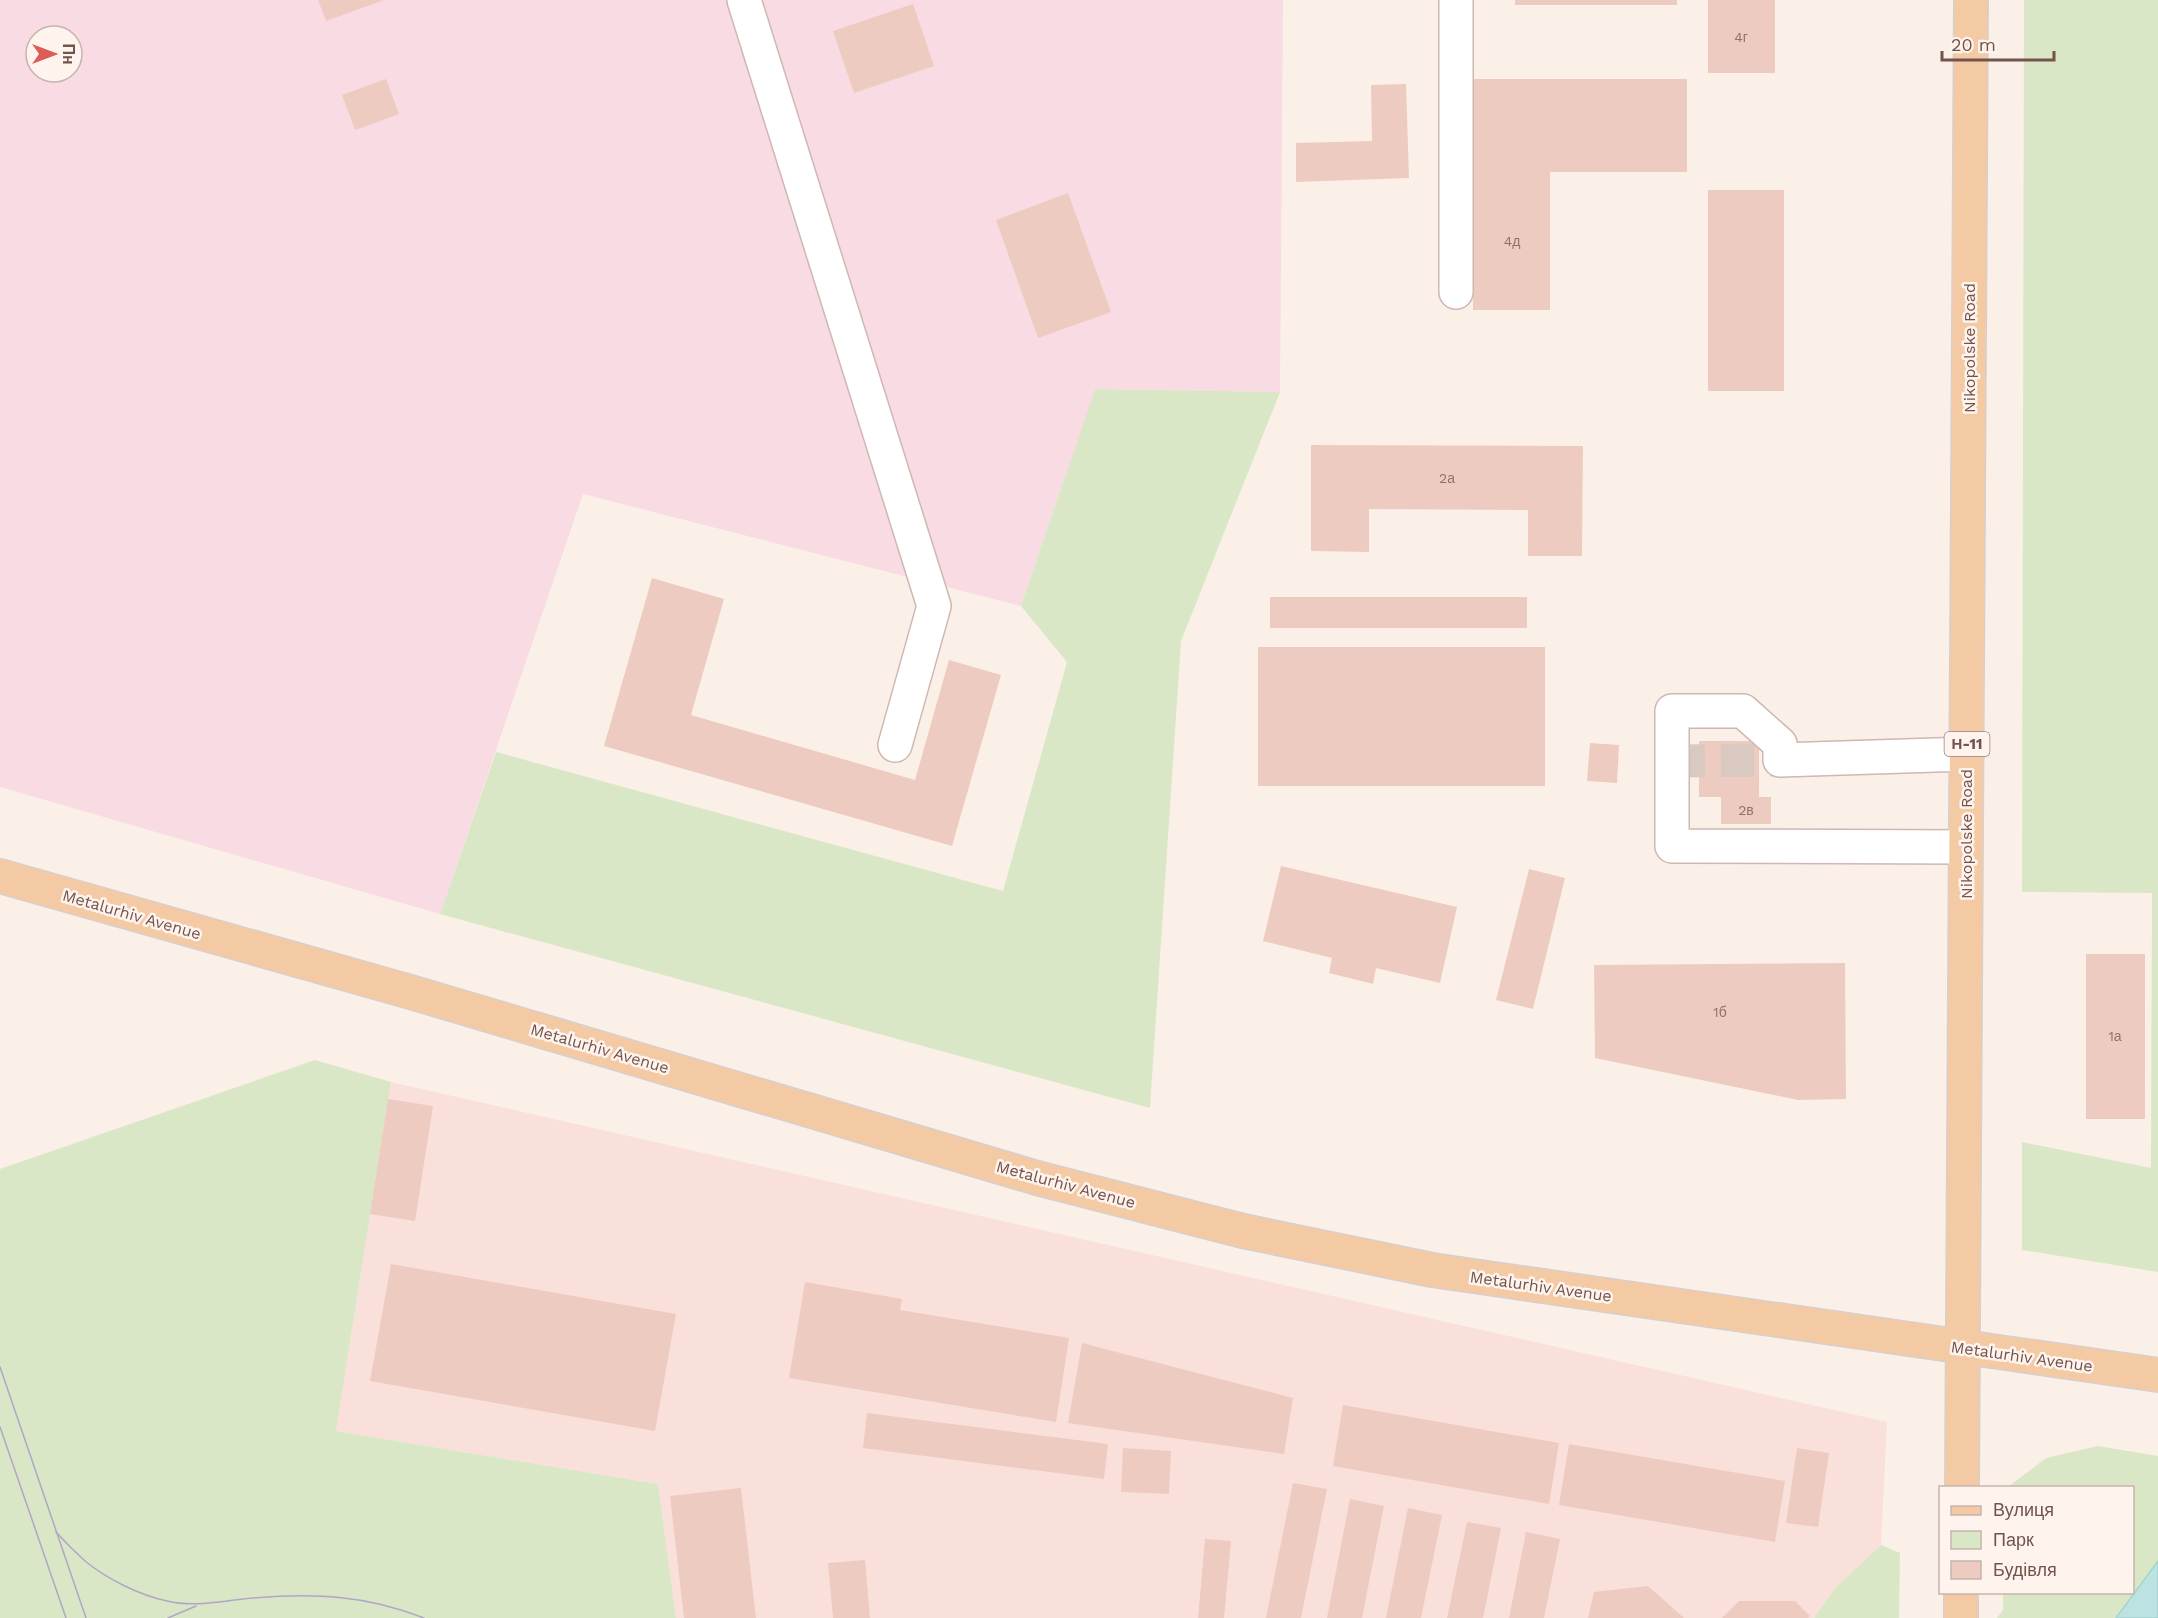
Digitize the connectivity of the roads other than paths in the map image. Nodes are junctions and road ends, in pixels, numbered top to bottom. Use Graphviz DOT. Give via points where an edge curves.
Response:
graph roads {
  1 [pos="744,0"];
  2 [pos="1456,0"];
  3 [pos="1971,0"];
  4 [pos="1456,292"];
  5 [pos="895,745"];
  6 [pos="1967,754"];
  7 [pos="1966,847"];
  8 [pos="0,876"];
  9 [pos="1964,1347"];
  10 [pos="2158,1375"];
  11 [pos="1962,1486"];
  12 [pos="1961,1594"];
  13 [pos="1961,1618"];
  1 -- 5 [label="lane" via="934,606"];
  2 -- 4 [label="lane"];
  3 -- 6 [label="main road, Nikopolske Road / Н-11"];
  6 -- 7 [label="main road, Nikopolske Road / Н-11"];
  6 -- 7 [label="lane" via="1780,760 1780,744 1743,711 1672,711 1672,846"];
  7 -- 9 [label="main road, Nikopolske Road / Н-11"];
  8 -- 9 [label="main road, Metalurhiv Avenue" via="425,996 1037,1178 1243,1232 1432,1270"];
  9 -- 10 [label="main road, Metalurhiv Avenue"];
  9 -- 11 [label="main road, Nikopolske Road / Н-11"];
  12 -- 13 [label="main road"];
}
